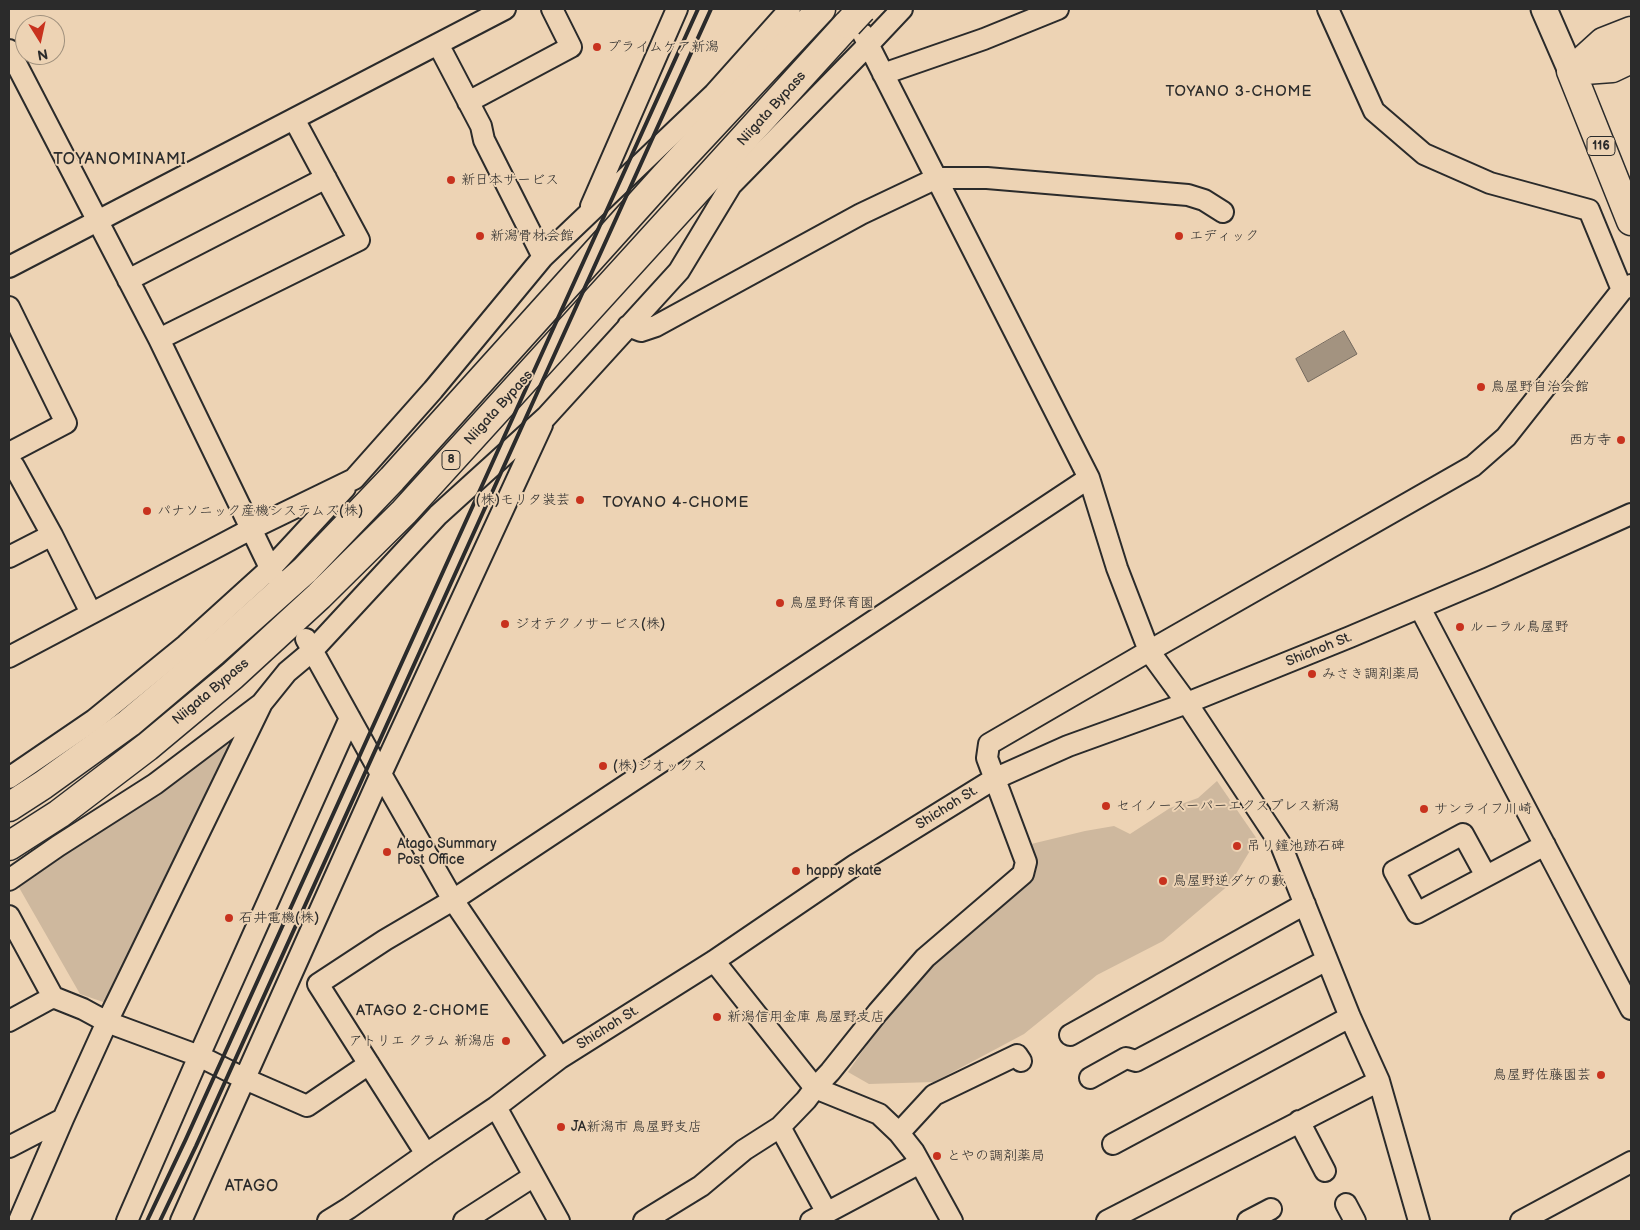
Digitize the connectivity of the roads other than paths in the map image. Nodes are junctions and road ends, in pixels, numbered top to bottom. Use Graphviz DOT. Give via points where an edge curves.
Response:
graph roads {
  1 [pos="505,9"];
  2 [pos="552,9"];
  3 [pos="677,9"];
  4 [pos="790,9"];
  5 [pos="821,9"];
  6 [pos="902,9"];
  7 [pos="1058,9"];
  8 [pos="1328,9"];
  9 [pos="1544,9"];
  10 [pos="853,14"];
  11 [pos="1631,31"];
  12 [pos="438,44"];
  13 [pos="868,45"];
  14 [pos="9,50"];
  15 [pos="1631,59"];
  16 [pos="1571,70"];
  17 [pos="883,74"];
  18 [pos="468,102"];
  19 [pos="294,119"];
  20 [pos="326,178"];
  21 [pos="937,178"];
  22 [pos="1223,212"];
  23 [pos="588,214"];
  24 [pos="98,221"];
  25 [pos="1631,221"];
  26 [pos="544,257"];
  27 [pos="9,267"];
  28 [pos="128,280"];
  29 [pos="1627,287"];
  30 [pos="9,307"];
  31 [pos="628,326"];
  32 [pos="159,339"];
  33 [pos="546,417"];
  34 [pos="9,453"];
  35 [pos="9,468"];
  36 [pos="1090,478"];
  37 [pos="354,479"];
  38 [pos="1631,514"];
  39 [pos="251,529"];
  40 [pos="52,535"];
  41 [pos="9,557"];
  42 [pos="272,571"];
  43 [pos="1420,608"];
  44 [pos="91,613"];
  45 [pos="308,644"];
  46 [pos="1149,650"];
  47 [pos="9,657"];
  48 [pos="262,703"];
  49 [pos="1187,703"];
  50 [pos="350,718"];
  51 [pos="381,774"];
  52 [pos="9,778"];
  53 [pos="994,779"];
  54 [pos="9,807"];
  55 [pos="9,846"];
  56 [pos="1545,846"];
  57 [pos="1486,876"];
  58 [pos="9,880"];
  59 [pos="454,900"];
  60 [pos="1305,904"];
  61 [pos="9,916"];
  62 [pos="1327,960"];
  63 [pos="714,961"];
  64 [pos="54,997"];
  65 [pos="1631,1010"];
  66 [pos="1350,1017"];
  67 [pos="9,1021"];
  68 [pos="107,1022"];
  69 [pos="1070,1035"];
  70 [pos="198,1056"];
  71 [pos="560,1058"];
  72 [pos="1021,1060"];
  73 [pos="369,1064"];
  74 [pos="1090,1078"];
  75 [pos="245,1079"];
  76 [pos="1379,1081"];
  77 [pos="815,1088"];
  78 [pos="496,1107"];
  79 [pos="63,1119"];
  80 [pos="1299,1121"];
  81 [pos="780,1127"];
  82 [pos="899,1133"];
  83 [pos="1113,1144"];
  84 [pos="9,1148"];
  85 [pos="426,1154"];
  86 [pos="1631,1162"];
  87 [pos="920,1163"];
  88 [pos="1325,1171"];
  89 [pos="534,1176"];
  90 [pos="1271,1209"];
  91 [pos="354,1215"];
  92 [pos="819,1217"];
  93 [pos="19,1221"];
  94 [pos="127,1221"];
  95 [pos="181,1221"];
  96 [pos="328,1221"];
  97 [pos="464,1221"];
  98 [pos="559,1221"];
  99 [pos="644,1221"];
  100 [pos="952,1221"];
  101 [pos="1107,1221"];
  102 [pos="1248,1221"];
  103 [pos="1419,1221"];
  104 [pos="1521,1221"];
  1 -- 12 [label="street"];
  2 -- 18 [label="street" via="571,46"];
  3 -- 23 [label="street"];
  4 -- 23 [label="street" via="714,94"];
  5 -- 54 [label="highway, 8" via="658,184 392,480 305,570 214,652 128,723"];
  6 -- 13 [label="street"];
  7 -- 17 [label="street"];
  8 -- 29 [label="street" via="1374,110 1424,154 1456,169 1490,183 1588,210"];
  9 -- 16 [label="main road"];
  10 -- 13 [label="street"];
  10 -- 55 [label="highway, Niigata Bypass / 8" via="404,512 319,596 232,676 147,747 59,814"];
  11 -- 16 [label="highway" via="1603,42"];
  12 -- 18 [label="street"];
  12 -- 19 [label="street"];
  13 -- 17 [label="street"];
  13 -- 31 [label="street" via="731,186 678,271"];
  14 -- 24 [label="street"];
  15 -- 16 [label="highway" via="1612,68"];
  16 -- 25 [label="highway, 116"];
  17 -- 21 [label="street"];
  18 -- 26 [label="street"];
  19 -- 20 [label="street"];
  19 -- 24 [label="street"];
  20 -- 28 [label="street"];
  20 -- 32 [label="street" via="359,240"];
  21 -- 22 [label="street" via="997,178 1188,195"];
  21 -- 31 [label="street" via="861,214 656,326 641,331"];
  21 -- 36 [label="street"];
  23 -- 26 [label="street"];
  24 -- 27 [label="street"];
  24 -- 28 [label="street"];
  26 -- 37 [label="street"];
  28 -- 32 [label="street"];
  29 -- 46 [label="street" via="1506,437 1473,466"];
  30 -- 34 [label="street" via="66,423"];
  31 -- 33 [label="street"];
  32 -- 39 [label="street"];
  33 -- 45 [label="street" via="438,515"];
  33 -- 51 [label="street"];
  35 -- 40 [label="street" via="14,466"];
  36 -- 46 [label="street" via="1117,568"];
  36 -- 59 [label="street"];
  37 -- 39 [label="street"];
  37 -- 42 [label="street"];
  38 -- 43 [label="street, Shichoh St."];
  39 -- 42 [label="street"];
  39 -- 44 [label="street"];
  40 -- 41 [label="street"];
  40 -- 44 [label="street"];
  42 -- 52 [label="street" via="112,706"];
  43 -- 49 [label="street, Shichoh St."];
  43 -- 56 [label="street"];
  44 -- 47 [label="street"];
  45 -- 48 [label="street"];
  45 -- 50 [label="street"];
  46 -- 49 [label="street"];
  46 -- 53 [label="street" via="989,744 987,758"];
  48 -- 58 [label="street" via="155,784"];
  48 -- 68 [label="street"];
  49 -- 53 [label="street, Shichoh St." via="1068,746"];
  49 -- 60 [label="street" via="1281,845"];
  50 -- 51 [label="street"];
  50 -- 70 [label="street"];
  51 -- 59 [label="street"];
  51 -- 75 [label="street"];
  53 -- 63 [label="street, Shichoh St." via="855,865"];
  53 -- 77 [label="street" via="1026,862 1023,874 925,958"];
  56 -- 57 [label="street"];
  56 -- 65 [label="street"];
  57 -- 57 [label="street" via="1417,913 1394,871 1463,834"];
  59 -- 71 [label="street"];
  59 -- 73 [label="street" via="318,984"];
  60 -- 62 [label="street"];
  60 -- 69 [label="street"];
  61 -- 64 [label="street"];
  62 -- 66 [label="street"];
  62 -- 74 [label="street" via="1136,1061 1126,1058"];
  63 -- 71 [label="street, Shichoh St."];
  63 -- 77 [label="street"];
  64 -- 67 [label="street"];
  64 -- 68 [label="street"];
  66 -- 76 [label="street"];
  66 -- 83 [label="street"];
  68 -- 70 [label="street"];
  68 -- 79 [label="street"];
  70 -- 75 [label="street"];
  70 -- 94 [label="street"];
  71 -- 78 [label="street, Shichoh St."];
  72 -- 82 [label="street" via="1017,1055 934,1095"];
  73 -- 75 [label="street" via="307,1106"];
  73 -- 85 [label="street"];
  75 -- 95 [label="street"];
  76 -- 80 [label="street"];
  76 -- 103 [label="street"];
  77 -- 81 [label="street"];
  77 -- 82 [label="street" via="879,1114"];
  78 -- 85 [label="street, Shichoh St."];
  78 -- 89 [label="street"];
  79 -- 84 [label="street"];
  79 -- 93 [label="street"];
  80 -- 88 [label="street"];
  80 -- 101 [label="street"];
  81 -- 92 [label="street"];
  81 -- 99 [label="street" via="744,1150 701,1186"];
  82 -- 87 [label="street"];
  85 -- 91 [label="street, Shichoh St."];
  86 -- 104 [label="street"];
  87 -- 92 [label="street"];
  87 -- 100 [label="street"];
  89 -- 97 [label="street"];
  89 -- 98 [label="street"];
  90 -- 102 [label="street"];
  91 -- 96 [label="street, Shichoh St."];
}
